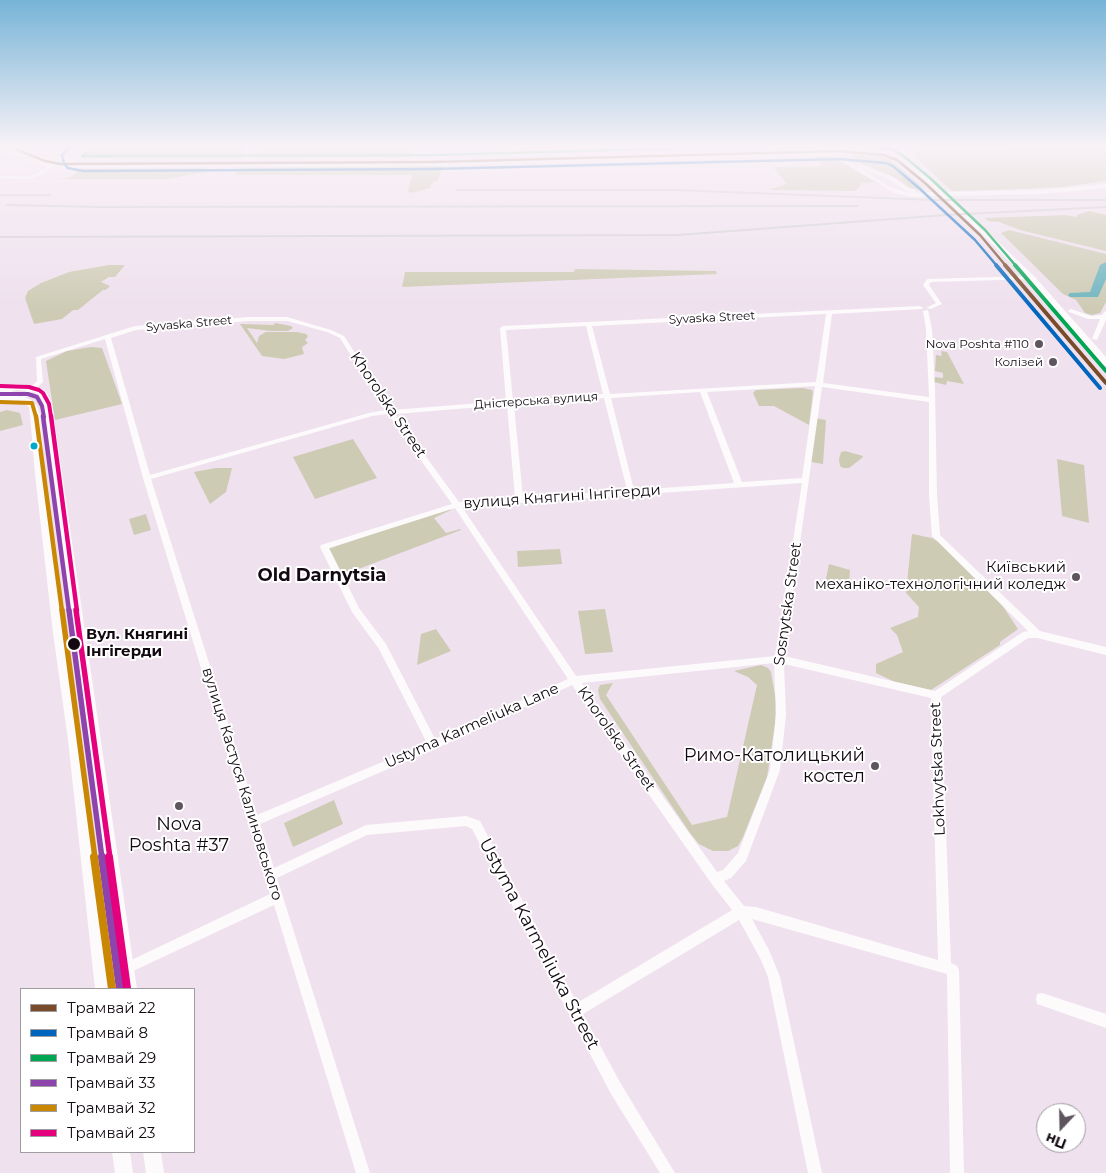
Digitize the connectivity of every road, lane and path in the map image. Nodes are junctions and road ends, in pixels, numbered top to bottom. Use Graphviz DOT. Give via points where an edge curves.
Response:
graph roads {
  1 [pos="955,202"];
  2 [pos="986,230"];
  3 [pos="1032,278"];
  4 [pos="925,309"];
  5 [pos="1071,311"];
  6 [pos="829,312"];
  7 [pos="1105,315"];
  8 [pos="589,324"];
  9 [pos="504,328"];
  10 [pos="108,336"];
  11 [pos="342,337"];
  12 [pos="1094,343"];
  13 [pos="1106,363"];
  14 [pos="818,384"];
  15 [pos="34,389"];
  16 [pos="0,390"];
  17 [pos="703,390"];
  18 [pos="19,393"];
  19 [pos="608,396"];
  20 [pos="0,397"];
  21 [pos="932,400"];
  22 [pos="511,403"];
  23 [pos="390,412"];
  24 [pos="147,478"];
  25 [pos="806,480"];
  26 [pos="739,485"];
  27 [pos="631,492"];
  28 [pos="519,500"];
  29 [pos="456,504"];
  30 [pos="1037,634"];
  31 [pos="1106,651"];
  32 [pos="779,659"];
  33 [pos="574,680"];
  34 [pos="936,695"];
  35 [pos="433,745"];
  36 [pos="253,822"];
  37 [pos="270,876"];
  38 [pos="715,879"];
  39 [pos="277,897"];
  40 [pos="741,912"];
  41 [pos="127,968"];
  42 [pos="949,969"];
  43 [pos="103,988"];
  44 [pos="130,988"];
  45 [pos="1042,999"];
  46 [pos="574,1012"];
  47 [pos="1106,1020"];
  48 [pos="122,1153"];
  49 [pos="152,1153"];
  50 [pos="124,1173"];
  51 [pos="155,1173"];
  52 [pos="363,1173"];
  53 [pos="668,1173"];
  54 [pos="815,1173"];
  55 [pos="957,1173"];
  1 -- 2 [label="main road"];
  2 -- 3 [label="main road"];
  2 -- 5 [label="main road"];
  3 -- 4 [label="street" via="929,280 926,285 939,304"];
  3 -- 12 [label="main road"];
  4 -- 6 [label="street, Syvaska Street"];
  4 -- 21 [label="street"];
  5 -- 7 [label="street" via="1086,317"];
  5 -- 12 [label="main road"];
  6 -- 8 [label="street, Syvaska Street"];
  6 -- 14 [label="street, Sosnytska Street"];
  7 -- 12 [label="street"];
  8 -- 9 [label="street, Syvaska Street"];
  8 -- 19 [label="street"];
  9 -- 22 [label="street"];
  10 -- 11 [label="street, Syvaska Street" via="143,327 259,319 293,320"];
  10 -- 15 [label="street, Syvaska Street" via="38,358 40,382"];
  10 -- 24 [label="street, вулиця Кастуся Калиновського"];
  11 -- 23 [label="street, Khorolska Street"];
  12 -- 13 [label="main road"];
  14 -- 17 [label="street, Дністерська вулиця"];
  14 -- 21 [label="street, Дністерська вулиця"];
  14 -- 25 [label="street, Sosnytska Street"];
  15 -- 18 [label="street"];
  15 -- 41 [label="street" via="43,393 48,404"];
  16 -- 18 [label="street"];
  17 -- 19 [label="street, Дністерська вулиця"];
  17 -- 26 [label="street"];
  18 -- 20 [label="street"];
  18 -- 43 [label="street" via="31,403 35,414"];
  19 -- 22 [label="street, Дністерська вулиця"];
  19 -- 27 [label="street"];
  21 -- 30 [label="street" via="936,536"];
  22 -- 23 [label="street, Дністерська вулиця"];
  22 -- 28 [label="street"];
  23 -- 24 [label="street, Дністерська вулиця" via="353,419"];
  23 -- 29 [label="street, Khorolska Street"];
  24 -- 36 [label="street, вулиця Кастуся Калиновського"];
  25 -- 26 [label="street, вулиця Княгині Інгігерди"];
  25 -- 32 [label="street, Sosnytska Street"];
  26 -- 27 [label="street, вулиця Княгині Інгігерди"];
  27 -- 28 [label="street, вулиця Княгині Інгігерди"];
  28 -- 29 [label="street, вулиця Княгині Інгігерди"];
  29 -- 33 [label="street, Khorolska Street"];
  29 -- 35 [label="street, вулиця Княгині Інгігерди" via="324,547 355,610 382,647"];
  30 -- 31 [label="street"];
  30 -- 34 [label="street, Lokhvytska Street" via="1026,636"];
  32 -- 33 [label="street, Ustyma Karmeliuka Lane"];
  32 -- 34 [label="street, Ustyma Karmeliuka Lane"];
  32 -- 38 [label="street, Sosnytska Street" via="781,715 774,770 742,856 727,874"];
  33 -- 35 [label="street, Ustyma Karmeliuka Lane"];
  33 -- 38 [label="street, Khorolska Street"];
  34 -- 42 [label="street, Lokhvytska Street"];
  35 -- 36 [label="street, Ustyma Karmeliuka Lane"];
  36 -- 37 [label="street, вулиця Кастуся Калиновського"];
  37 -- 39 [label="street, вулиця Кастуся Калиновського"];
  37 -- 46 [label="street, Ustyma Karmeliuka Street" via="366,830 466,821 476,825"];
  38 -- 40 [label="street, Khorolska Street"];
  39 -- 41 [label="street"];
  39 -- 52 [label="street, вулиця Кастуся Калиновського"];
  40 -- 42 [label="street" via="756,913"];
  40 -- 46 [label="street"];
  40 -- 54 [label="street, Khorolska Street" via="774,977"];
  41 -- 44 [label="street"];
  42 -- 55 [label="street, Lokhvytska Street"];
  45 -- 47 [label="street"];
  46 -- 53 [label="street, Ustyma Karmeliuka Street" via="616,1090"];
  48 -- 50 [label="street"];
  49 -- 51 [label="street"];
}
